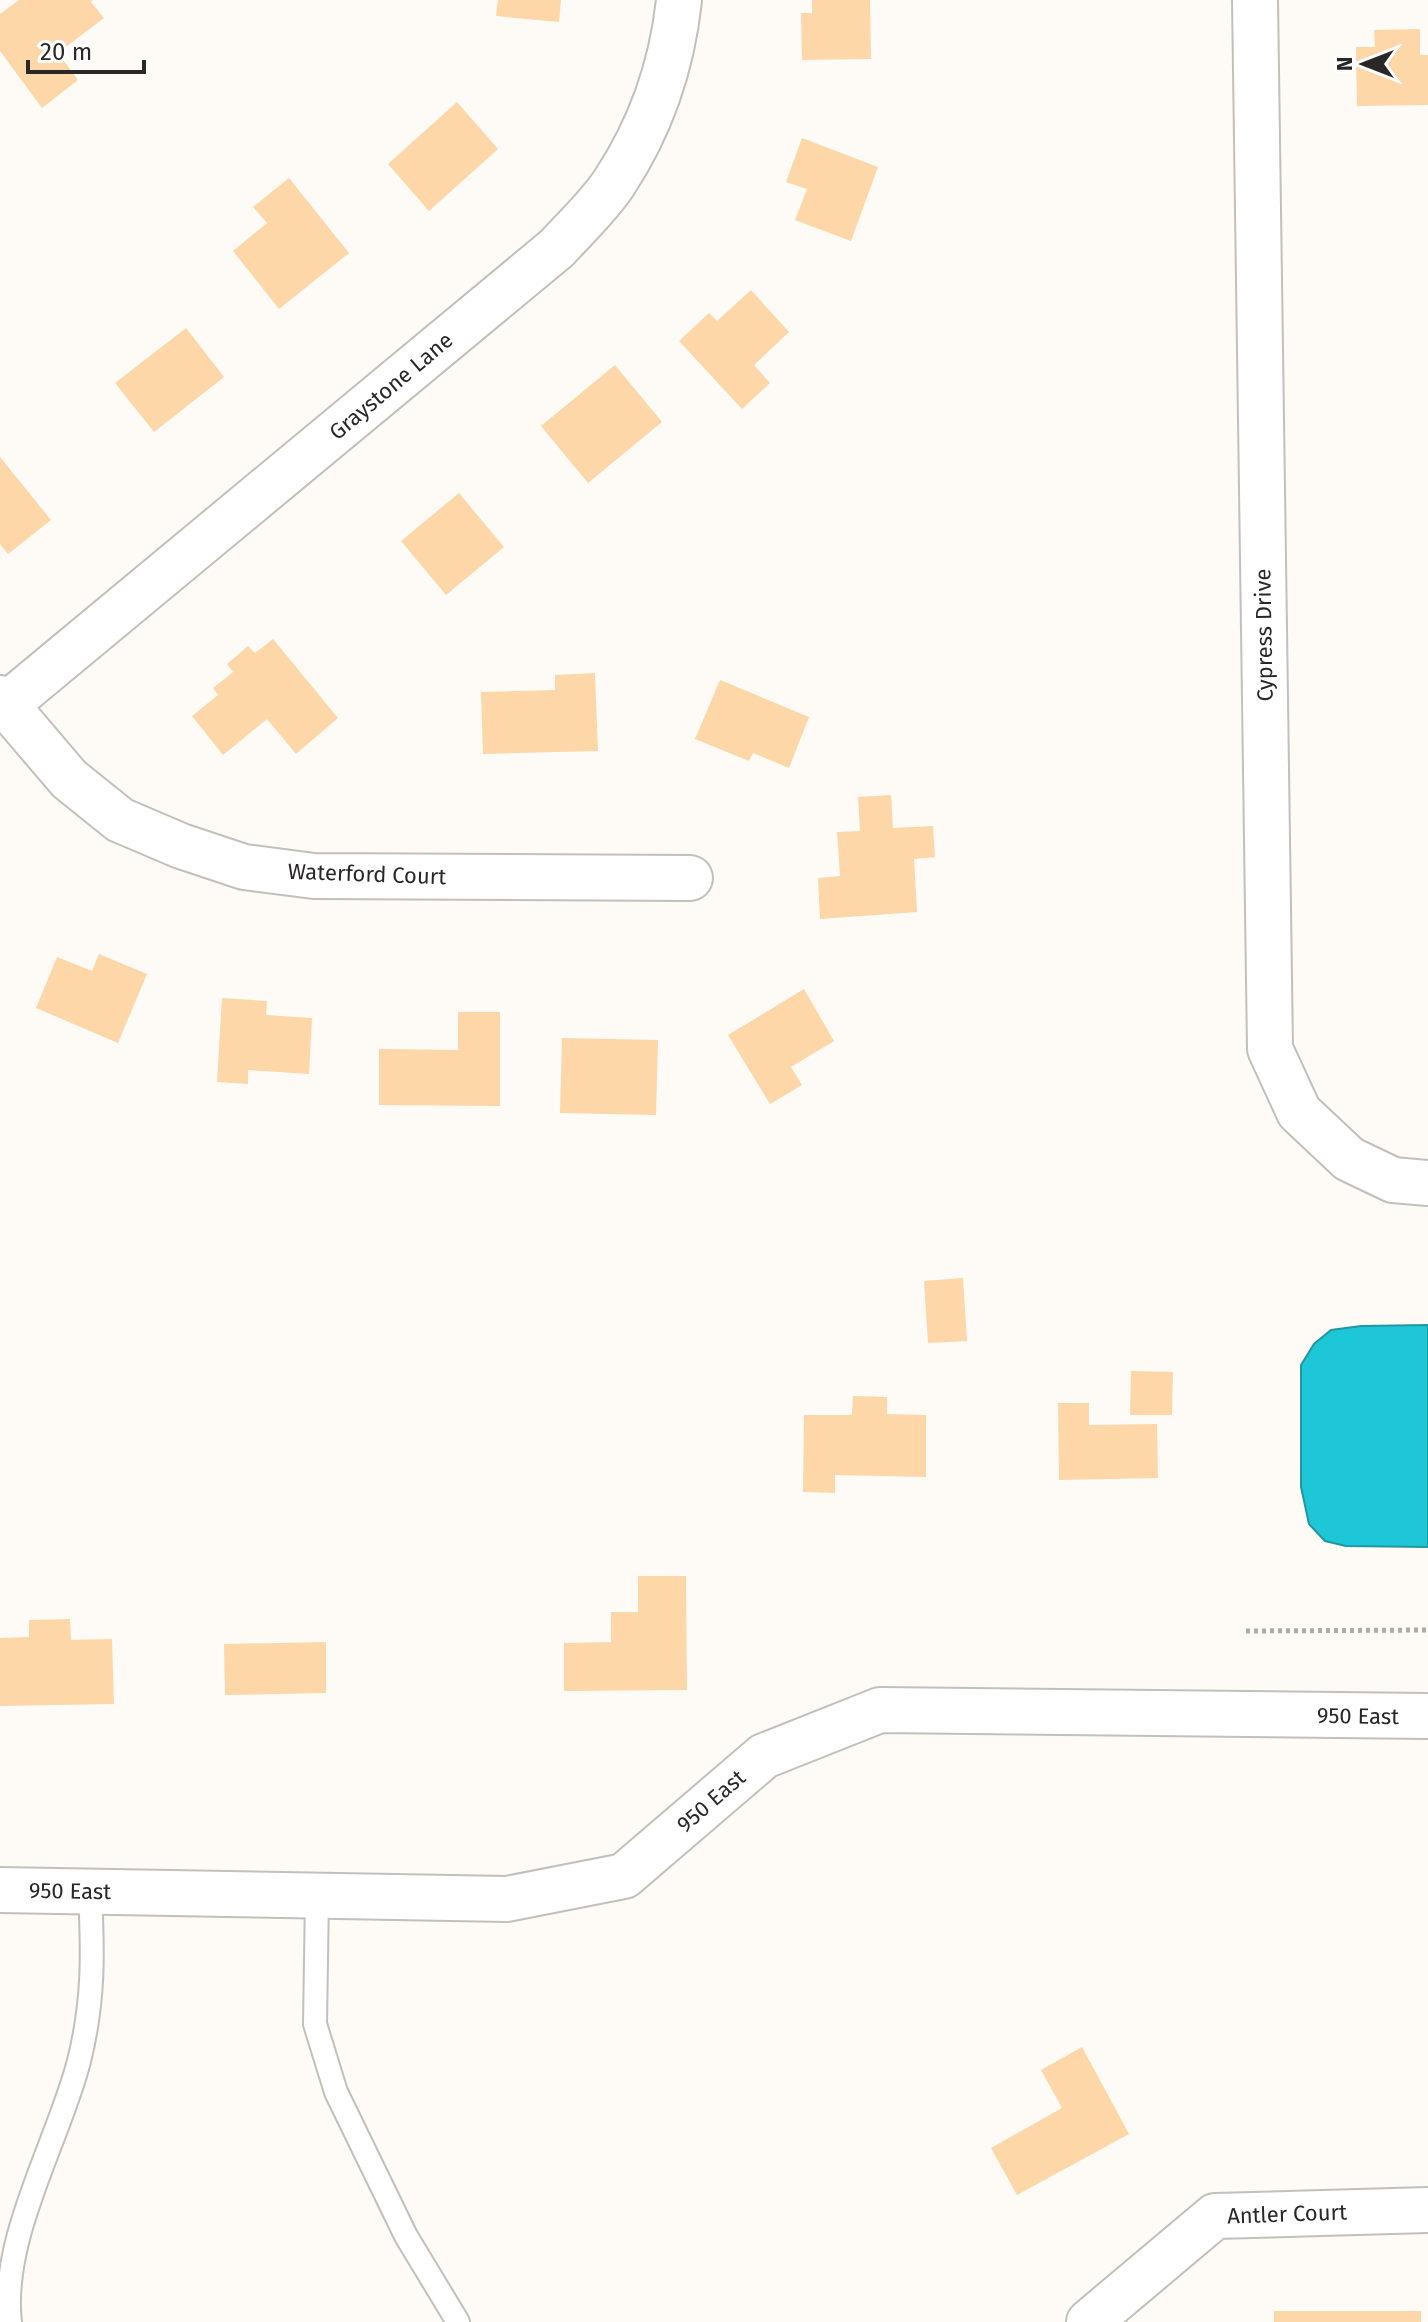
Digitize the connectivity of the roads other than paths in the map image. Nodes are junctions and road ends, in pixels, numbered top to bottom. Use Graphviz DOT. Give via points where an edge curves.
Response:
graph roads {
  1 [pos="679,0"];
  2 [pos="1255,0"];
  3 [pos="3,701"];
  4 [pos="690,878"];
  5 [pos="1428,1183"];
  6 [pos="1428,1716"];
  7 [pos="0,1890"];
  8 [pos="90,1892"];
  9 [pos="317,1895"];
  10 [pos="1428,2210"];
  11 [pos="10,2322"];
  12 [pos="458,2322"];
  13 [pos="1089,2322"];
  1 -- 3 [label="street, Graystone Lane" via="674,46 652,115 613,185 557,248"];
  2 -- 5 [label="street, Cypress Drive" via="1270,1049 1299,1112 1349,1159 1393,1180"];
  3 -- 4 [label="street, Waterford Court" via="69,779 120,820 244,867 314,876"];
  6 -- 9 [label="street, 950 East" via="880,1710 764,1756 624,1876 507,1899"];
  7 -- 8 [label="street, 950 East"];
  8 -- 9 [label="street, 950 East"];
  8 -- 11 [label="lane" via="94,1972 78,2063 18,2213 3,2270"];
  9 -- 12 [label="lane" via="315,2024 336,2092 406,2236"];
  10 -- 13 [label="street, Antler Court" via="1215,2216"];
}
